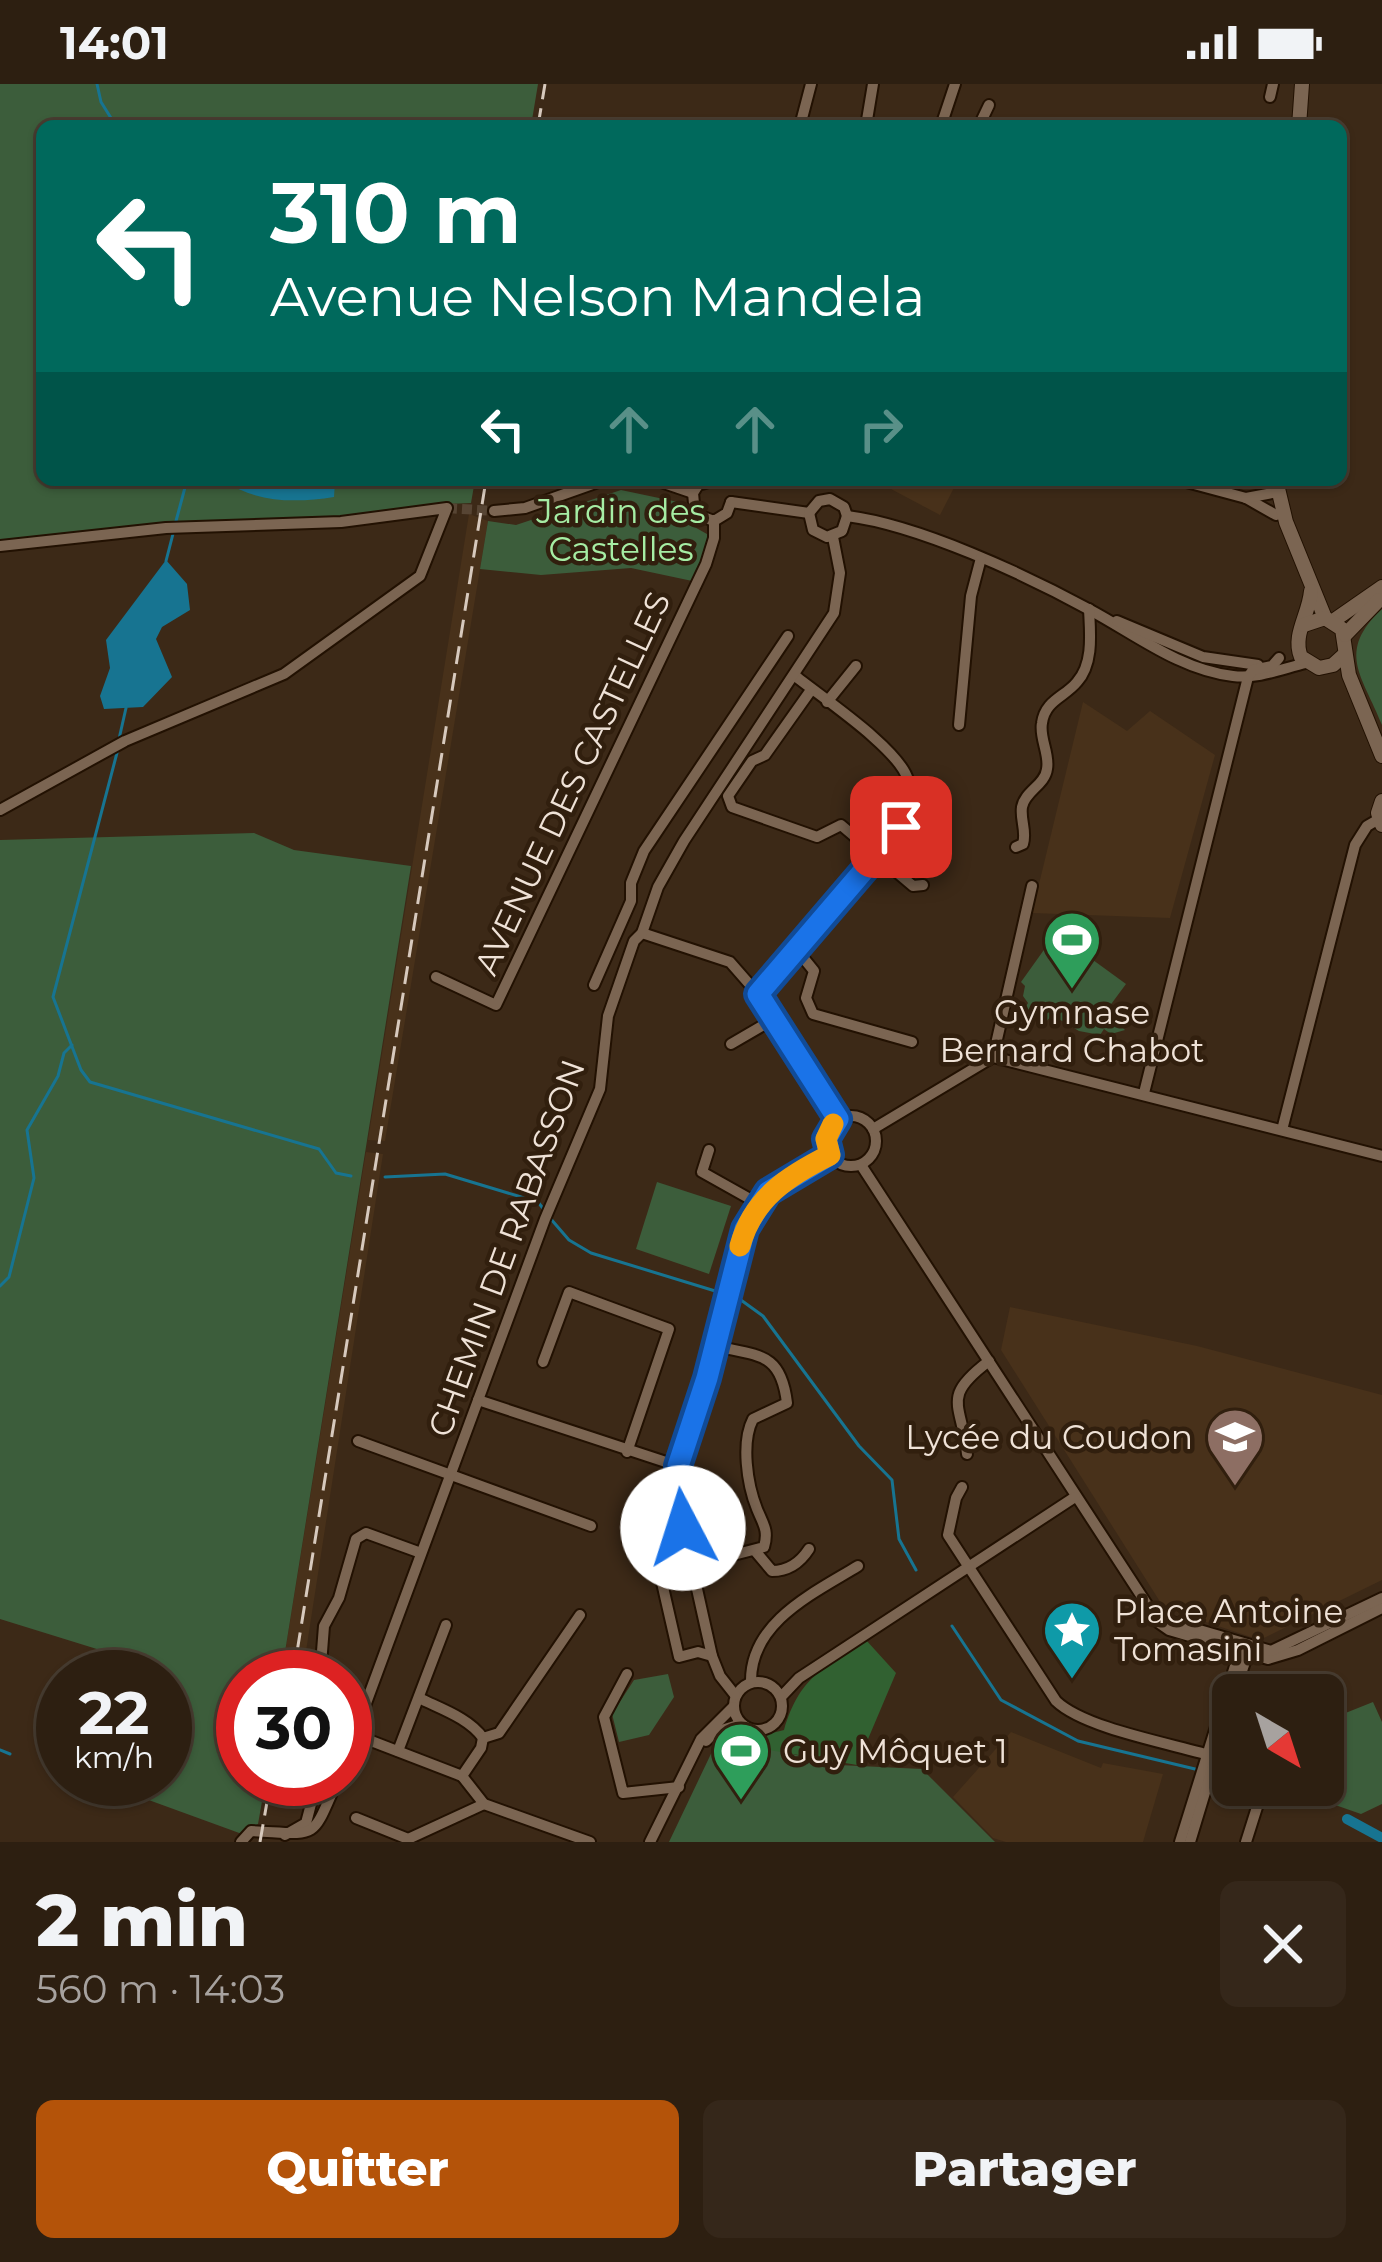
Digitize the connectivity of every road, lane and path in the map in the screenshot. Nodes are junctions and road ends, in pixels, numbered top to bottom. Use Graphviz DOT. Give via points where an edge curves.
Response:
graph roads {
  1 [pos="811,84"];
  2 [pos="873,84"];
  3 [pos="955,84"];
  4 [pos="1302,84"];
  5 [pos="988,104"];
  6 [pos="802,120"];
  7 [pos="867,120"];
  8 [pos="943,120"];
  9 [pos="981,120"];
  10 [pos="1299,120"];
  11 [pos="587,486"];
  12 [pos="672,486"];
  13 [pos="697,486"];
  14 [pos="722,486"];
  15 [pos="828,486"];
  16 [pos="1201,486"];
  17 [pos="1277,486"];
  18 [pos="692,493"];
  19 [pos="1246,498"];
  20 [pos="830,499"];
  21 [pos="731,502"];
  22 [pos="496,511"];
  23 [pos="809,512"];
  24 [pos="1283,513"];
  25 [pos="847,517"];
  26 [pos="714,521"];
  27 [pos="833,537"];
  28 [pos="0,546"];
  29 [pos="981,558"];
  30 [pos="1311,586"];
  31 [pos="1382,587"];
  32 [pos="1382,598"];
  33 [pos="1093,611"];
  34 [pos="1329,620"];
  35 [pos="1304,625"];
  36 [pos="1345,635"];
  37 [pos="788,636"];
  38 [pos="1296,643"];
  39 [pos="1344,655"];
  40 [pos="1279,658"];
  41 [pos="1306,663"];
  42 [pos="856,666"];
  43 [pos="1327,668"];
  44 [pos="794,675"];
  45 [pos="1248,677"];
  46 [pos="1353,685"];
  47 [pos="811,689"];
  48 [pos="827,702"];
  49 [pos="959,725"];
  50 [pos="1382,756"];
  51 [pos="692,778"];
  52 [pos="714,793"];
  53 [pos="1382,801"];
  54 [pos="0,810"];
  55 [pos="1380,822"];
  56 [pos="1016,847"];
  57 [pos="875,856"];
  58 [pos="923,885"];
  59 [pos="1032,886"];
  60 [pos="642,933"];
  61 [pos="797,950"];
  62 [pos="436,977"];
  63 [pos="594,985"];
  64 [pos="758,994"];
  65 [pos="774,1018"];
  66 [pos="912,1042"];
  67 [pos="731,1044"];
  68 [pos="993,1057"];
  69 [pos="1144,1093"];
  70 [pos="838,1119"];
  71 [pos="873,1129"];
  72 [pos="1282,1130"];
  73 [pos="709,1150"];
  74 [pos="830,1155"];
  75 [pos="1382,1156"];
  76 [pos="861,1165"];
  77 [pos="759,1204"];
  78 [pos="715,1346"];
  79 [pos="989,1361"];
  80 [pos="544,1362"];
  81 [pos="478,1400"];
  82 [pos="358,1441"];
  83 [pos="627,1452"];
  84 [pos="967,1454"];
  85 [pos="678,1466"];
  86 [pos="450,1477"];
  87 [pos="962,1487"];
  88 [pos="1076,1497"];
  89 [pos="591,1526"];
  90 [pos="809,1550"];
  91 [pos="756,1552"];
  92 [pos="421,1553"];
  93 [pos="693,1566"];
  94 [pos="858,1566"];
  95 [pos="969,1568"];
  96 [pos="1382,1598"];
  97 [pos="1382,1608"];
  98 [pos="580,1615"];
  99 [pos="446,1625"];
  100 [pos="322,1650"];
  101 [pos="1244,1650"];
  102 [pos="713,1660"];
  103 [pos="627,1674"];
  104 [pos="1239,1674"];
  105 [pos="372,1683"];
  106 [pos="749,1683"];
  107 [pos="777,1692"];
  108 [pos="419,1698"];
  109 [pos="734,1701"];
  110 [pos="741,1724"];
  111 [pos="483,1738"];
  112 [pos="372,1741"];
  113 [pos="699,1748"];
  114 [pos="398,1751"];
  115 [pos="1211,1756"];
  116 [pos="462,1776"];
  117 [pos="679,1787"];
  118 [pos="484,1804"];
  119 [pos="310,1806"];
  120 [pos="328,1806"];
  121 [pos="1257,1806"];
  122 [pos="356,1818"];
  123 [pos="306,1823"];
  124 [pos="320,1828"];
  125 [pos="285,1835"];
  126 [pos="241,1842"];
  127 [pos="590,1842"];
  128 [pos="650,1842"];
  129 [pos="1180,1842"];
  130 [pos="1190,1842"];
  131 [pos="1246,1842"];
  1 -- 6 [label="street"];
  2 -- 7 [label="street"];
  3 -- 8 [label="street"];
  4 -- 10 [label="street"];
  5 -- 9 [label="street"];
  11 -- 22 [label="street"];
  12 -- 18 [label="street"];
  13 -- 18 [label="street"];
  14 -- 21 [label="street"];
  15 -- 20 [label="street"];
  16 -- 19 [label="street"];
  17 -- 19 [label="street"];
  17 -- 24 [label="street"];
  18 -- 26 [label="street" via="695,514"];
  19 -- 24 [label="street"];
  20 -- 23 [label="street"];
  20 -- 25 [label="street"];
  21 -- 23 [label="street"];
  21 -- 26 [label="street"];
  23 -- 27 [label="street" via="813,530"];
  24 -- 30 [label="street"];
  25 -- 27 [label="street"];
  25 -- 29 [label="street"];
  26 -- 62 [label="street, AVENUE DES CASTELLES" via="706,564 496,1005"];
  27 -- 44 [label="street, CHEMIN DE RABASSON" via="840,573 834,613"];
  28 -- 54 [label="street" via="447,508 420,576 280,676 125,741"];
  29 -- 33 [label="street"];
  29 -- 49 [label="street"];
  30 -- 34 [label="street"];
  30 -- 35 [label="street"];
  31 -- 34 [label="street"];
  32 -- 36 [label="street"];
  33 -- 40 [label="street" via="1203,657 1245,665"];
  33 -- 45 [label="street" via="1175,657"];
  33 -- 56 [label="street" via="1086,664 1043,716 1046,776 1024,800 1026,837"];
  34 -- 35 [label="street"];
  34 -- 36 [label="street"];
  35 -- 38 [label="street"];
  36 -- 39 [label="street"];
  37 -- 51 [label="street"];
  38 -- 40 [label="street"];
  38 -- 41 [label="street"];
  39 -- 43 [label="street"];
  39 -- 46 [label="street"];
  40 -- 45 [label="street"];
  41 -- 43 [label="street"];
  41 -- 45 [label="street"];
  42 -- 48 [label="street"];
  43 -- 46 [label="street"];
  44 -- 47 [label="street"];
  44 -- 52 [label="street, CHEMIN DE RABASSON"];
  45 -- 69 [label="street"];
  46 -- 50 [label="street"];
  47 -- 48 [label="street"];
  47 -- 57 [label="street" via="728,796 732,807 817,837 841,825"];
  48 -- 57 [label="street" via="908,777 901,827"];
  51 -- 52 [label="street"];
  51 -- 63 [label="street" via="644,851"];
  52 -- 60 [label="street, CHEMIN DE RABASSON" via="658,887"];
  53 -- 55 [label="street"];
  55 -- 72 [label="street" via="1355,845"];
  57 -- 58 [label="street" via="913,886"];
  57 -- 61 [label="street"];
  59 -- 68 [label="street"];
  60 -- 64 [label="street" via="730,962"];
  60 -- 81 [label="street, CHEMIN DE RABASSON" via="612,1000 600,1089"];
  61 -- 64 [label="street"];
  61 -- 66 [label="street" via="814,971 806,998 813,1014"];
  64 -- 65 [label="street"];
  65 -- 67 [label="street"];
  65 -- 70 [label="street"];
  68 -- 69 [label="street"];
  68 -- 71 [label="street"];
  69 -- 72 [label="street"];
  70 -- 71 [label="street" via="857,1116"];
  70 -- 74 [label="street" via="826,1139"];
  71 -- 76 [label="street" via="875,1149"];
  72 -- 75 [label="street"];
  73 -- 77 [label="street" via="702,1172"];
  74 -- 76 [label="street"];
  74 -- 77 [label="street"];
  76 -- 79 [label="street"];
  77 -- 78 [label="street"];
  78 -- 85 [label="street"];
  78 -- 91 [label="street" via="764,1357 785,1382 787,1403 753,1419 745,1439 767,1536"];
  79 -- 84 [label="street" via="964,1380 956,1399"];
  79 -- 88 [label="street"];
  80 -- 83 [label="street" via="569,1292 669,1329"];
  81 -- 83 [label="street"];
  81 -- 86 [label="street, CHEMIN DE RABASSON"];
  82 -- 86 [label="street"];
  83 -- 85 [label="street"];
  85 -- 93 [label="street"];
  86 -- 89 [label="street"];
  86 -- 92 [label="street, CHEMIN DE RABASSON"];
  87 -- 95 [label="street" via="948,1534"];
  88 -- 95 [label="street"];
  88 -- 101 [label="street" via="1163,1627"];
  90 -- 91 [label="street" via="777,1571"];
  91 -- 93 [label="street"];
  92 -- 100 [label="street" via="366,1533 356,1539"];
  92 -- 105 [label="street, CHEMIN DE RABASSON"];
  93 -- 102 [label="street"];
  93 -- 102 [label="street" via="660,1574 679,1657 698,1652"];
  94 -- 106 [label="street" via="774,1623 755,1652"];
  95 -- 107 [label="street"];
  95 -- 115 [label="street" via="1066,1710"];
  96 -- 101 [label="street" via="1280,1648"];
  97 -- 101 [label="street" via="1279,1657"];
  98 -- 111 [label="street" via="499,1733"];
  99 -- 108 [label="street"];
  101 -- 104 [label="street"];
  101 -- 115 [label="street"];
  102 -- 106 [label="street"];
  102 -- 109 [label="street"];
  103 -- 117 [label="street" via="604,1717 622,1793"];
  106 -- 107 [label="street"];
  106 -- 109 [label="street"];
  107 -- 110 [label="street" via="782,1712 774,1724"];
  108 -- 111 [label="street"];
  108 -- 114 [label="street"];
  109 -- 110 [label="street"];
  109 -- 113 [label="street"];
  110 -- 113 [label="street"];
  111 -- 116 [label="street"];
  112 -- 114 [label="street"];
  113 -- 117 [label="street"];
  114 -- 116 [label="street"];
  115 -- 129 [label="street"];
  115 -- 130 [label="street"];
  116 -- 118 [label="street"];
  117 -- 128 [label="street"];
  118 -- 122 [label="street" via="409,1839"];
  118 -- 127 [label="street"];
  119 -- 123 [label="street"];
  120 -- 124 [label="street"];
  121 -- 131 [label="street"];
  123 -- 124 [label="street"];
  123 -- 125 [label="street"];
  124 -- 125 [label="street"];
  125 -- 126 [label="street" via="251,1831"];
}
